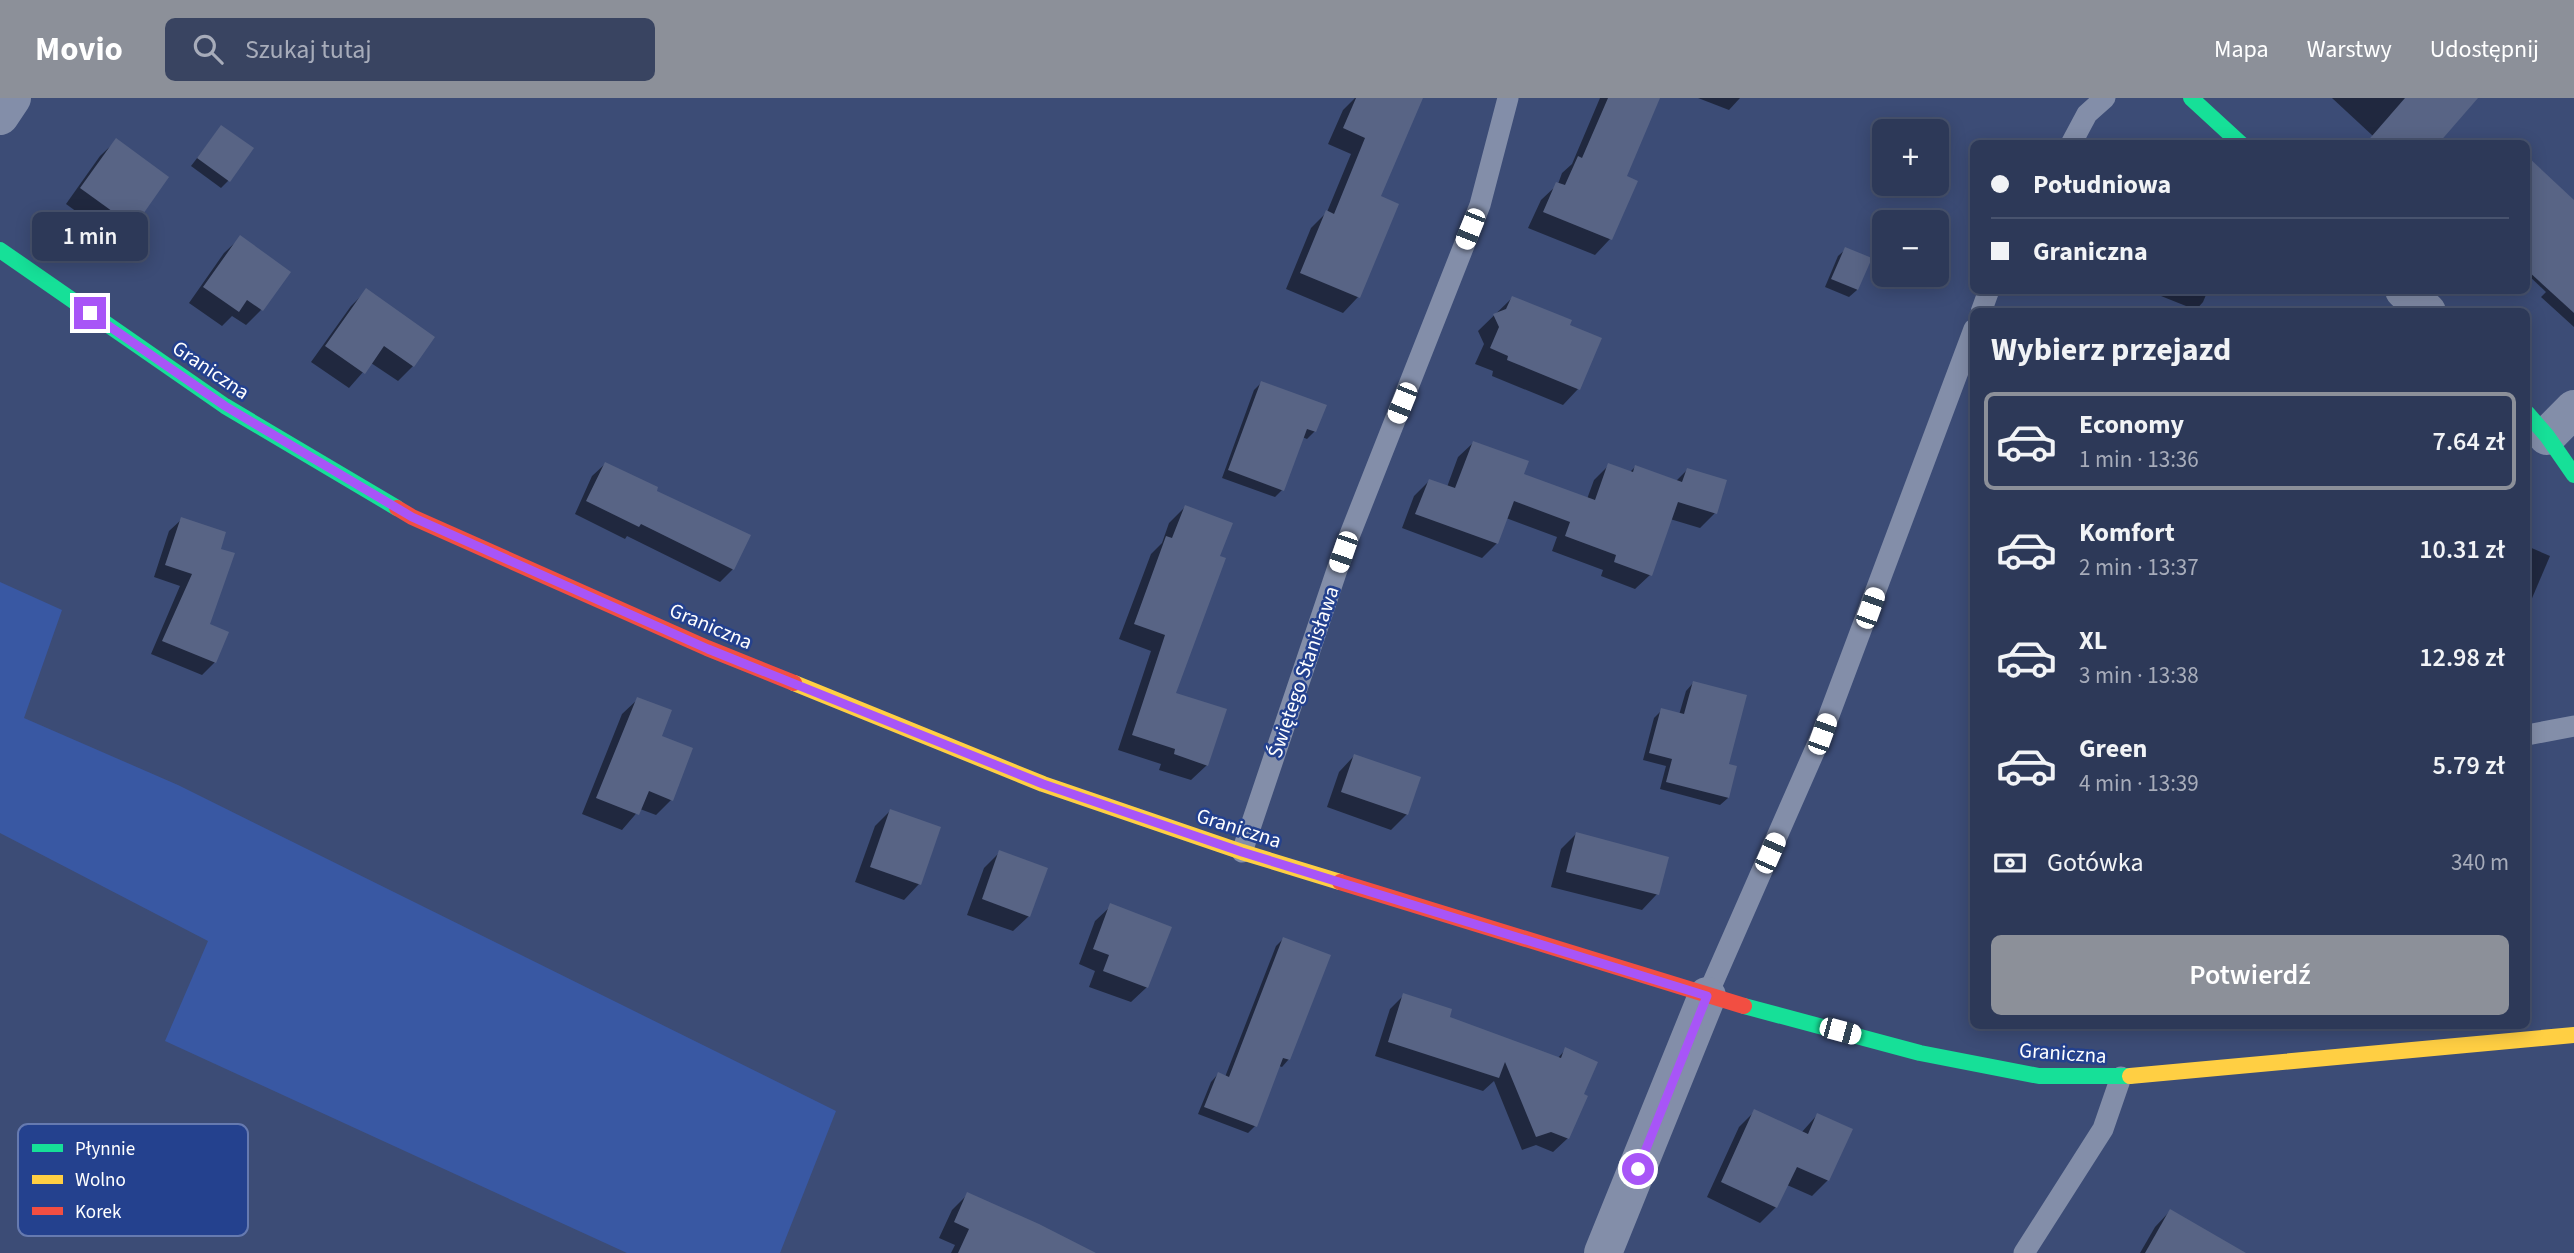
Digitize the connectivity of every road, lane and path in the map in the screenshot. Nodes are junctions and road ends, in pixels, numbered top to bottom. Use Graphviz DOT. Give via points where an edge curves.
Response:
graph roads {
  1 [pos="12,98"];
  2 [pos="1508,98"];
  3 [pos="2105,98"];
  4 [pos="2191,98"];
  5 [pos="0,116"];
  6 [pos="2073,140"];
  7 [pos="2237,140"];
  8 [pos="0,250"];
  9 [pos="2408,294"];
  10 [pos="2423,308"];
  11 [pos="1970,340"];
  12 [pos="2574,409"];
  13 [pos="2537,424"];
  14 [pos="2574,475"];
  15 [pos="2574,726"];
  16 [pos="2530,734"];
  17 [pos="1242,852"];
  18 [pos="1707,996"];
  19 [pos="2574,1035"];
  20 [pos="2121,1077"];
  21 [pos="1604,1253"];
  22 [pos="2024,1253"];
  1 -- 5 [label="street"];
  2 -- 17 [label="lane, Świętego Stanisława" via="1480,205 1343,552"];
  3 -- 6 [label="lane" via="2087,114"];
  4 -- 7 [label="street"];
  8 -- 17 [label="street, Graniczna" via="225,406 412,517 708,649 1043,784"];
  9 -- 10 [label="street"];
  11 -- 18 [label="lane" via="1822,734"];
  12 -- 13 [label="street"];
  13 -- 14 [label="street"];
  15 -- 16 [label="lane"];
  17 -- 18 [label="street, Graniczna"];
  18 -- 20 [label="street, Graniczna" via="1986,1066 2039,1076"];
  18 -- 21 [label="street"];
  19 -- 20 [label="street, Graniczna"];
  20 -- 22 [label="lane" via="2102,1129"];
}
